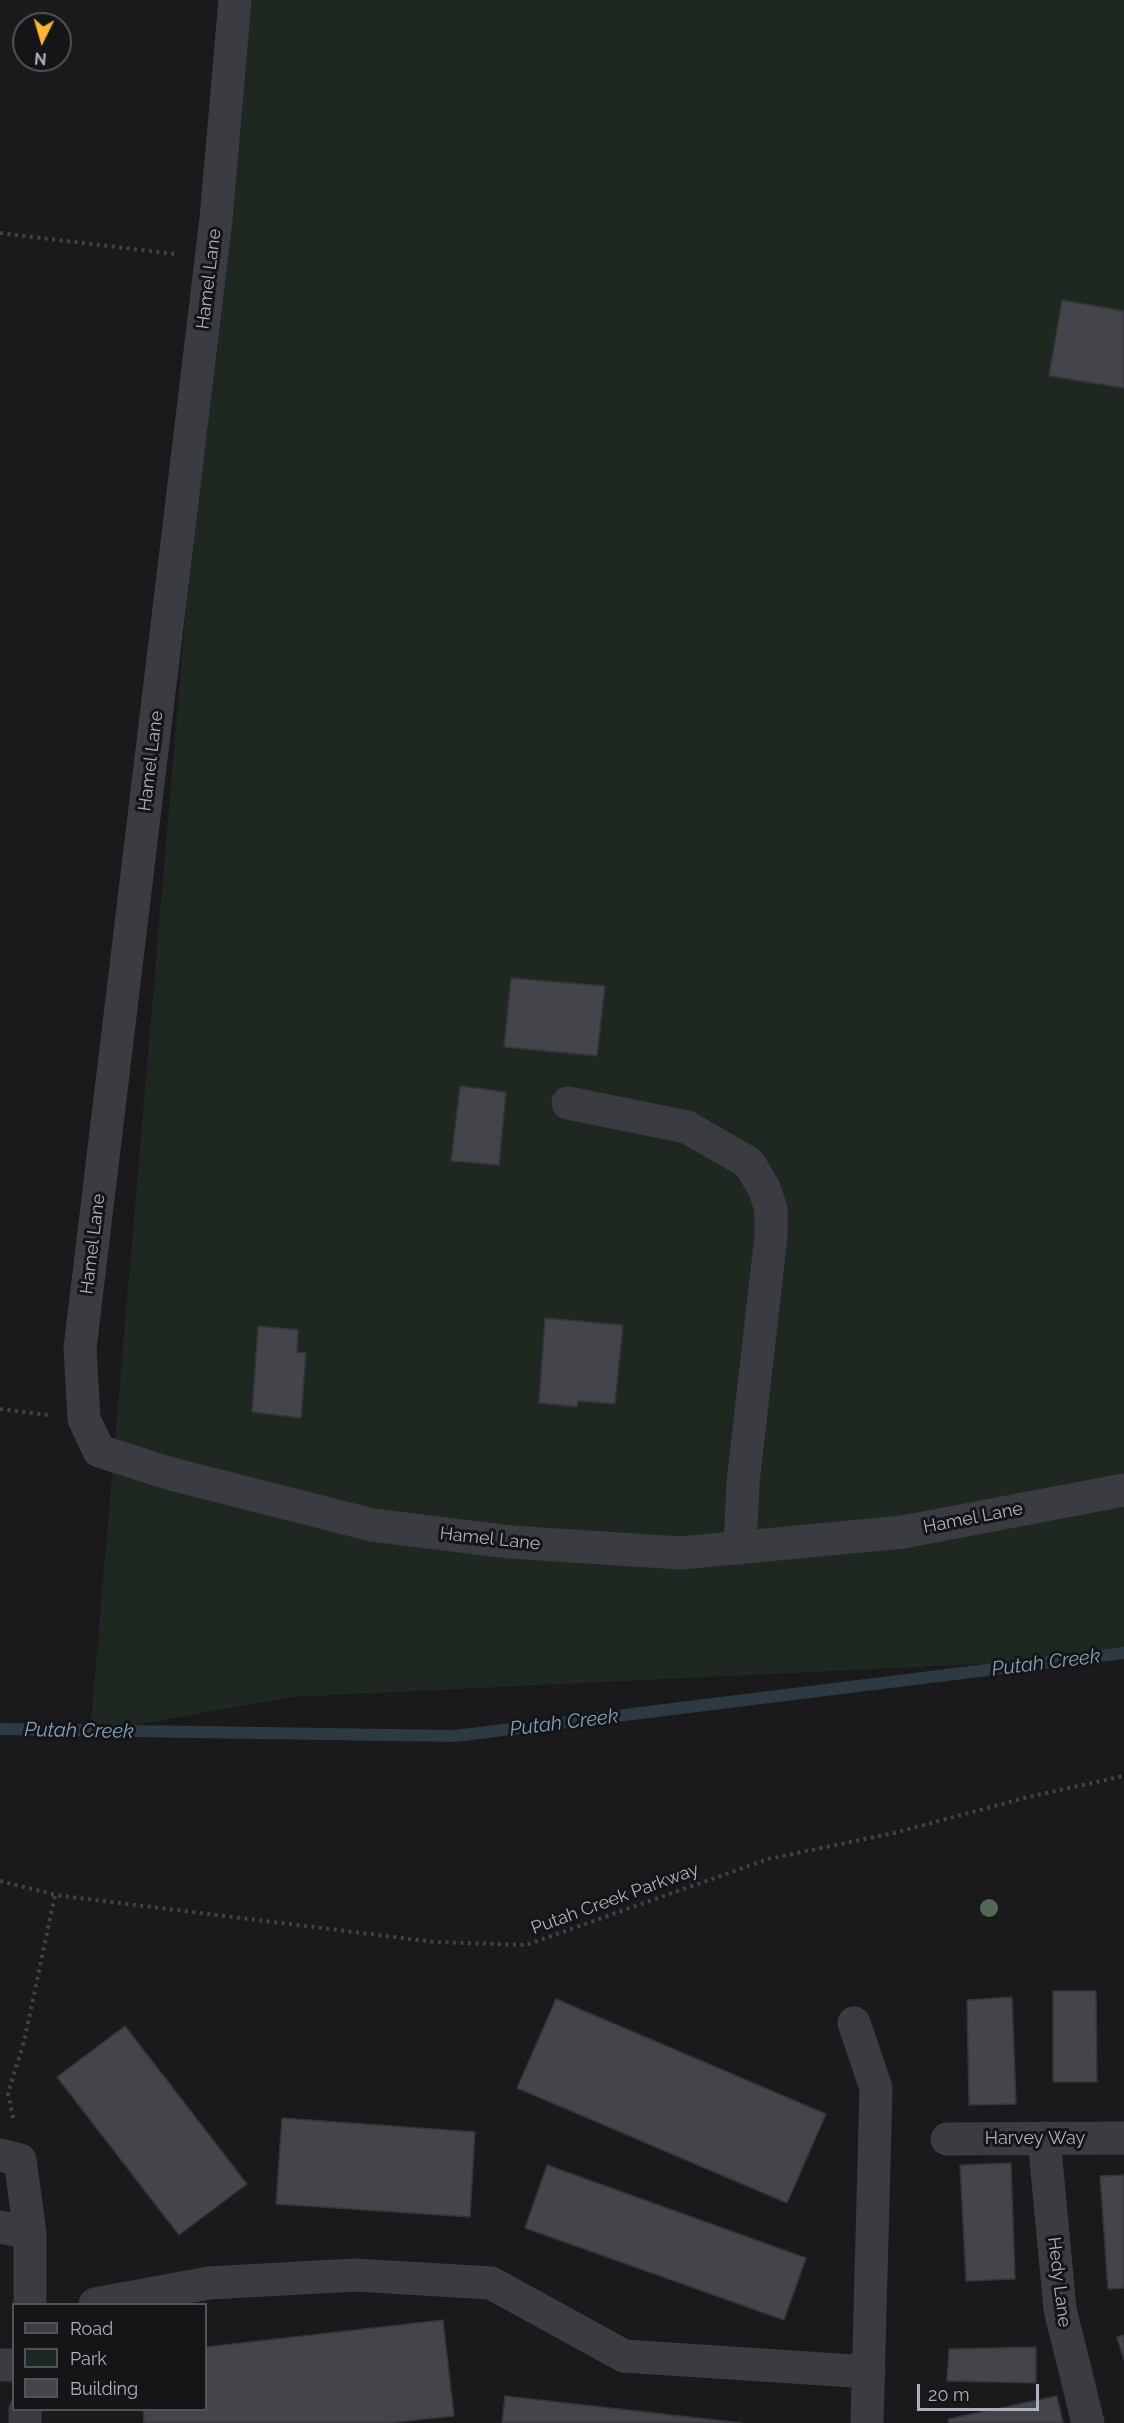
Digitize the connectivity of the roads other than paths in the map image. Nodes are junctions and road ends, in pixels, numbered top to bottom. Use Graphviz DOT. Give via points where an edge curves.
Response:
graph roads {
  1 [pos="235,0"];
  2 [pos="568,1103"];
  3 [pos="1124,1490"];
  4 [pos="740,1548"];
  5 [pos="855,2023"];
  6 [pos="1044,2138"];
  7 [pos="1124,2138"];
  8 [pos="947,2139"];
  9 [pos="10,2157"];
  10 [pos="15,2230"];
  11 [pos="30,2303"];
  12 [pos="101,2303"];
  13 [pos="869,2372"];
  14 [pos="867,2423"];
  15 [pos="1088,2423"];
  1 -- 4 [label="street, Hamel Lane" via="211,258 80,1348 84,1419 99,1450 168,1473 372,1525 510,1542 670,1553"];
  2 -- 4 [label="street" via="687,1126 749,1163 765,1188 771,1209 771,1236 743,1483"];
  3 -- 4 [label="street, Hamel Lane" via="903,1532"];
  5 -- 13 [label="street" via="876,2088"];
  6 -- 7 [label="street, Harvey Way"];
  6 -- 8 [label="street, Harvey Way"];
  6 -- 15 [label="street, Hedy Lane" via="1060,2309"];
  9 -- 10 [label="street"];
  10 -- 11 [label="street"];
  12 -- 13 [label="street" via="209,2283 355,2276 491,2283 624,2356"];
  13 -- 14 [label="street"];
}
